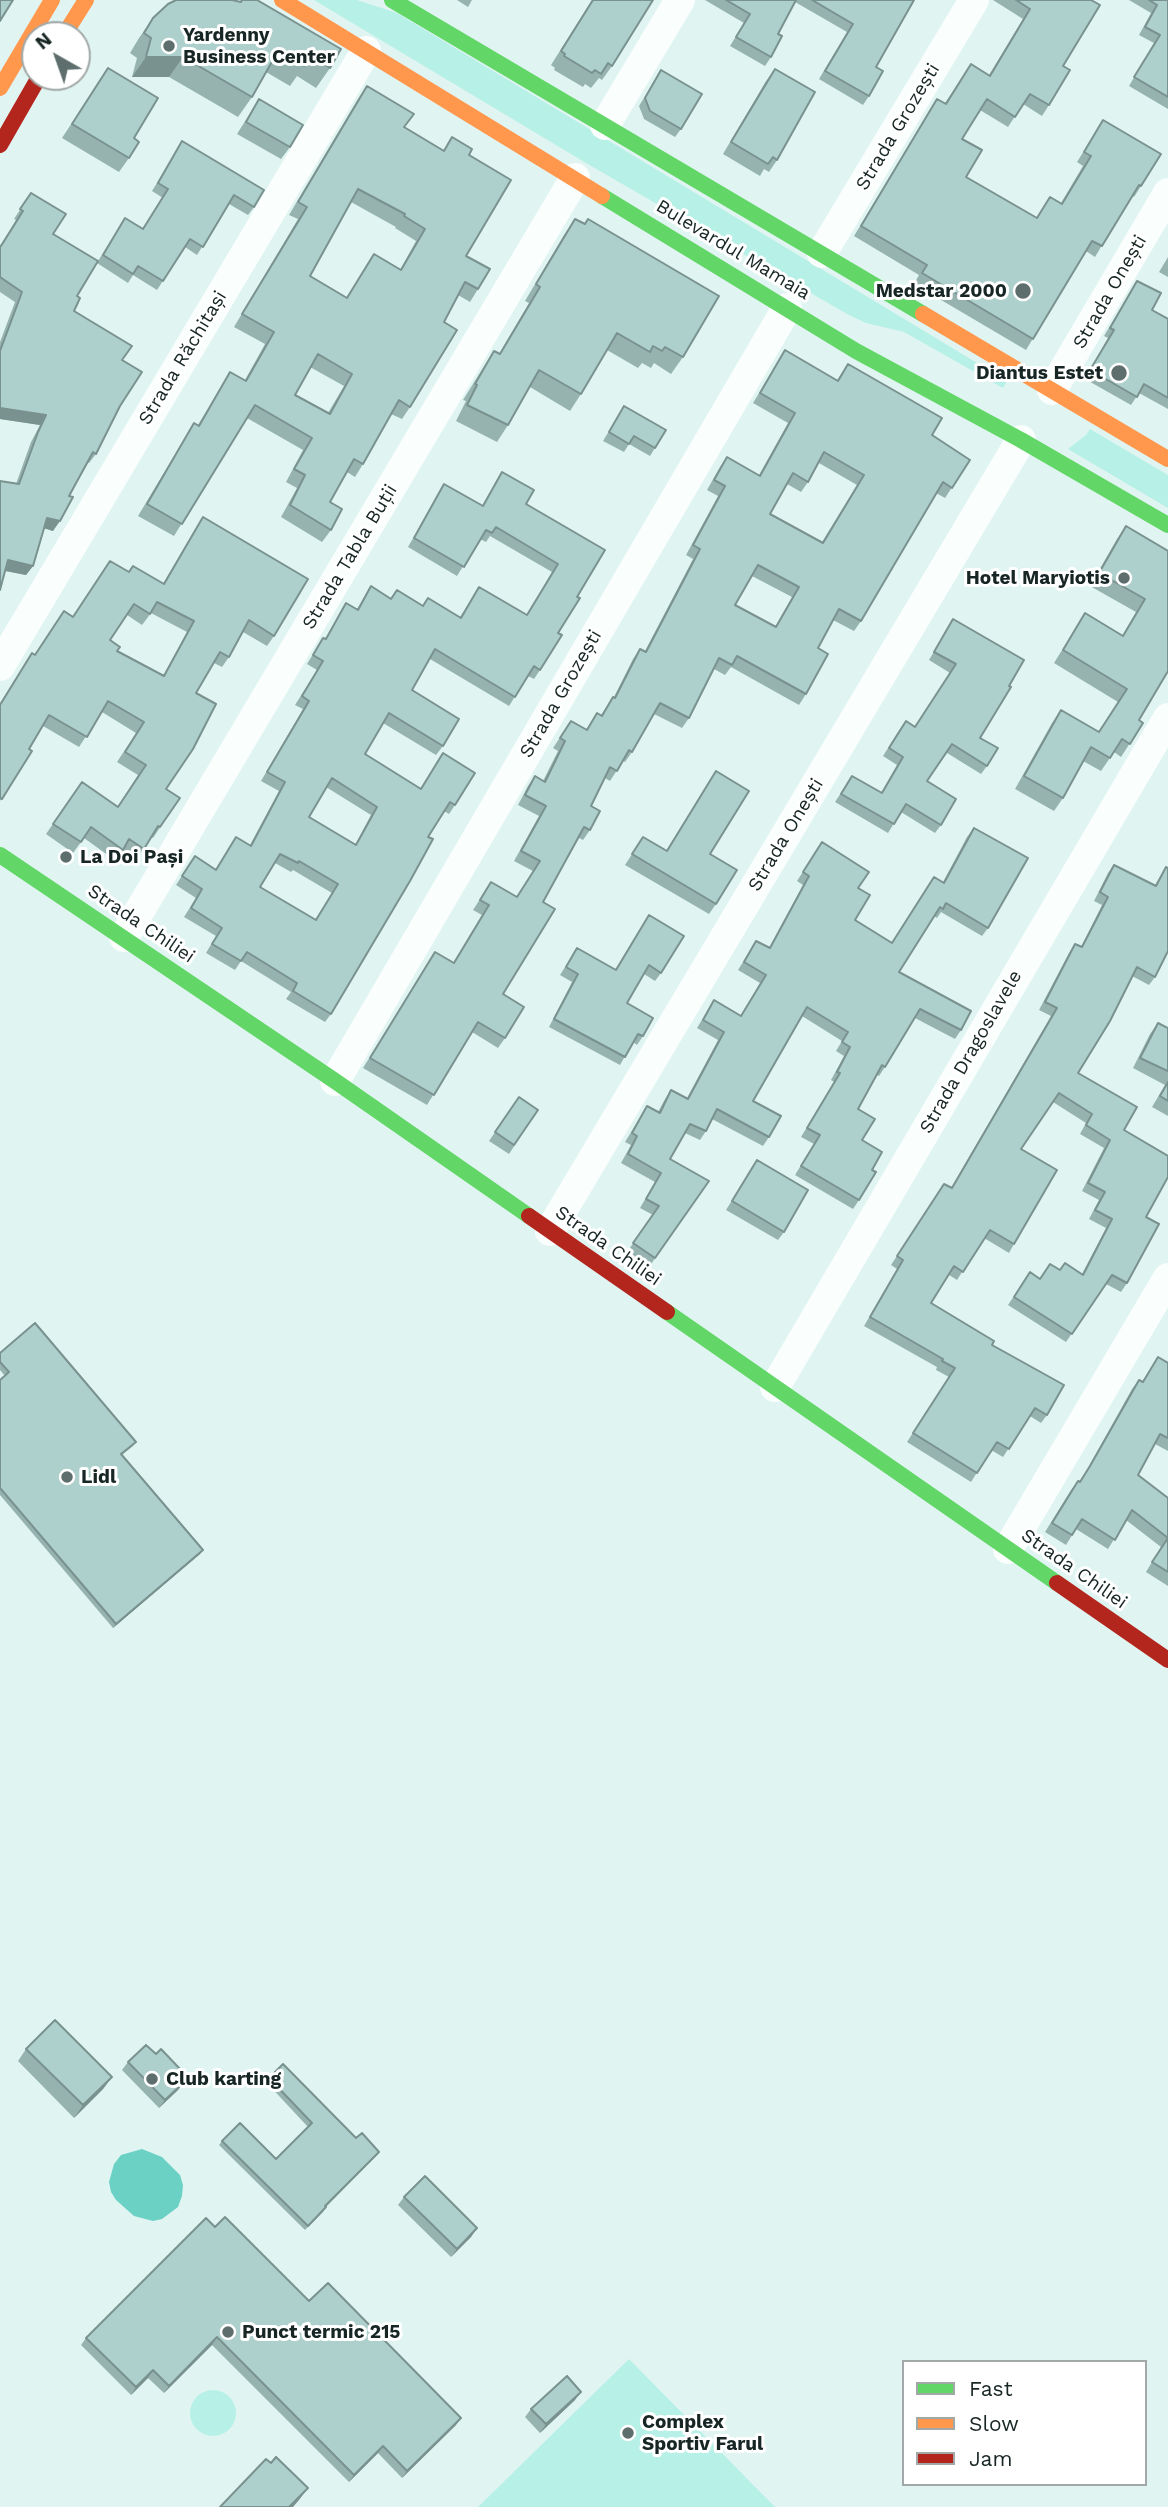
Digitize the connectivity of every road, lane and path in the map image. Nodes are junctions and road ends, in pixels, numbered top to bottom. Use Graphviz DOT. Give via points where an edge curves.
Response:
graph roads {
  1 [pos="52,0"];
  2 [pos="86,0"];
  3 [pos="282,0"];
  4 [pos="680,0"];
  5 [pos="974,0"];
  6 [pos="395,1"];
  7 [pos="73,21"];
  8 [pos="366,51"];
  9 [pos="0,88"];
  10 [pos="31,91"];
  11 [pos="606,125"];
  12 [pos="0,145"];
  13 [pos="575,178"];
  14 [pos="1168,193"];
  15 [pos="822,253"];
  16 [pos="787,307"];
  17 [pos="856,351"];
  18 [pos="1052,390"];
  19 [pos="1021,440"];
  20 [pos="1054,442"];
  21 [pos="1168,459"];
  22 [pos="1168,525"];
  23 [pos="0,666"];
  24 [pos="1168,718"];
  25 [pos="0,855"];
  26 [pos="0,865"];
  27 [pos="22,870"];
  28 [pos="124,937"];
  29 [pos="335,1081"];
  30 [pos="550,1231"];
  31 [pos="1168,1278"];
  32 [pos="775,1387"];
  33 [pos="1008,1549"];
  34 [pos="1168,1660"];
  1 -- 9 [label="main road"];
  2 -- 7 [label="main road"];
  3 -- 8 [label="main road, Bulevardul Mamaia"];
  4 -- 11 [label="street"];
  5 -- 15 [label="street, Strada Grozești"];
  6 -- 11 [label="main road"];
  8 -- 13 [label="main road, Bulevardul Mamaia"];
  8 -- 23 [label="street, Strada Răchitași"];
  10 -- 12 [label="main road"];
  11 -- 15 [label="main road"];
  13 -- 16 [label="main road, Bulevardul Mamaia"];
  13 -- 28 [label="street, Strada Tabla Buții"];
  14 -- 18 [label="street, Strada Onești"];
  15 -- 18 [label="main road"];
  16 -- 17 [label="main road, Bulevardul Mamaia"];
  16 -- 29 [label="street, Strada Grozești"];
  17 -- 19 [label="main road, Bulevardul Mamaia"];
  17 -- 20 [label="main road" via="928,375 1020,428"];
  18 -- 21 [label="main road" via="1083,415"];
  19 -- 22 [label="main road, Bulevardul Mamaia"];
  19 -- 30 [label="street, Strada Onești"];
  24 -- 32 [label="street, Strada Dragoslavele"];
  25 -- 27 [label="main road, Strada Chiliei"];
  26 -- 27 [label="main road, Strada Chiliei"];
  27 -- 28 [label="main road, Strada Chiliei"];
  28 -- 29 [label="main road, Strada Chiliei"];
  29 -- 30 [label="main road, Strada Chiliei"];
  30 -- 32 [label="main road, Strada Chiliei"];
  31 -- 33 [label="street"];
  32 -- 33 [label="main road, Strada Chiliei"];
  33 -- 34 [label="main road, Strada Chiliei"];
}
